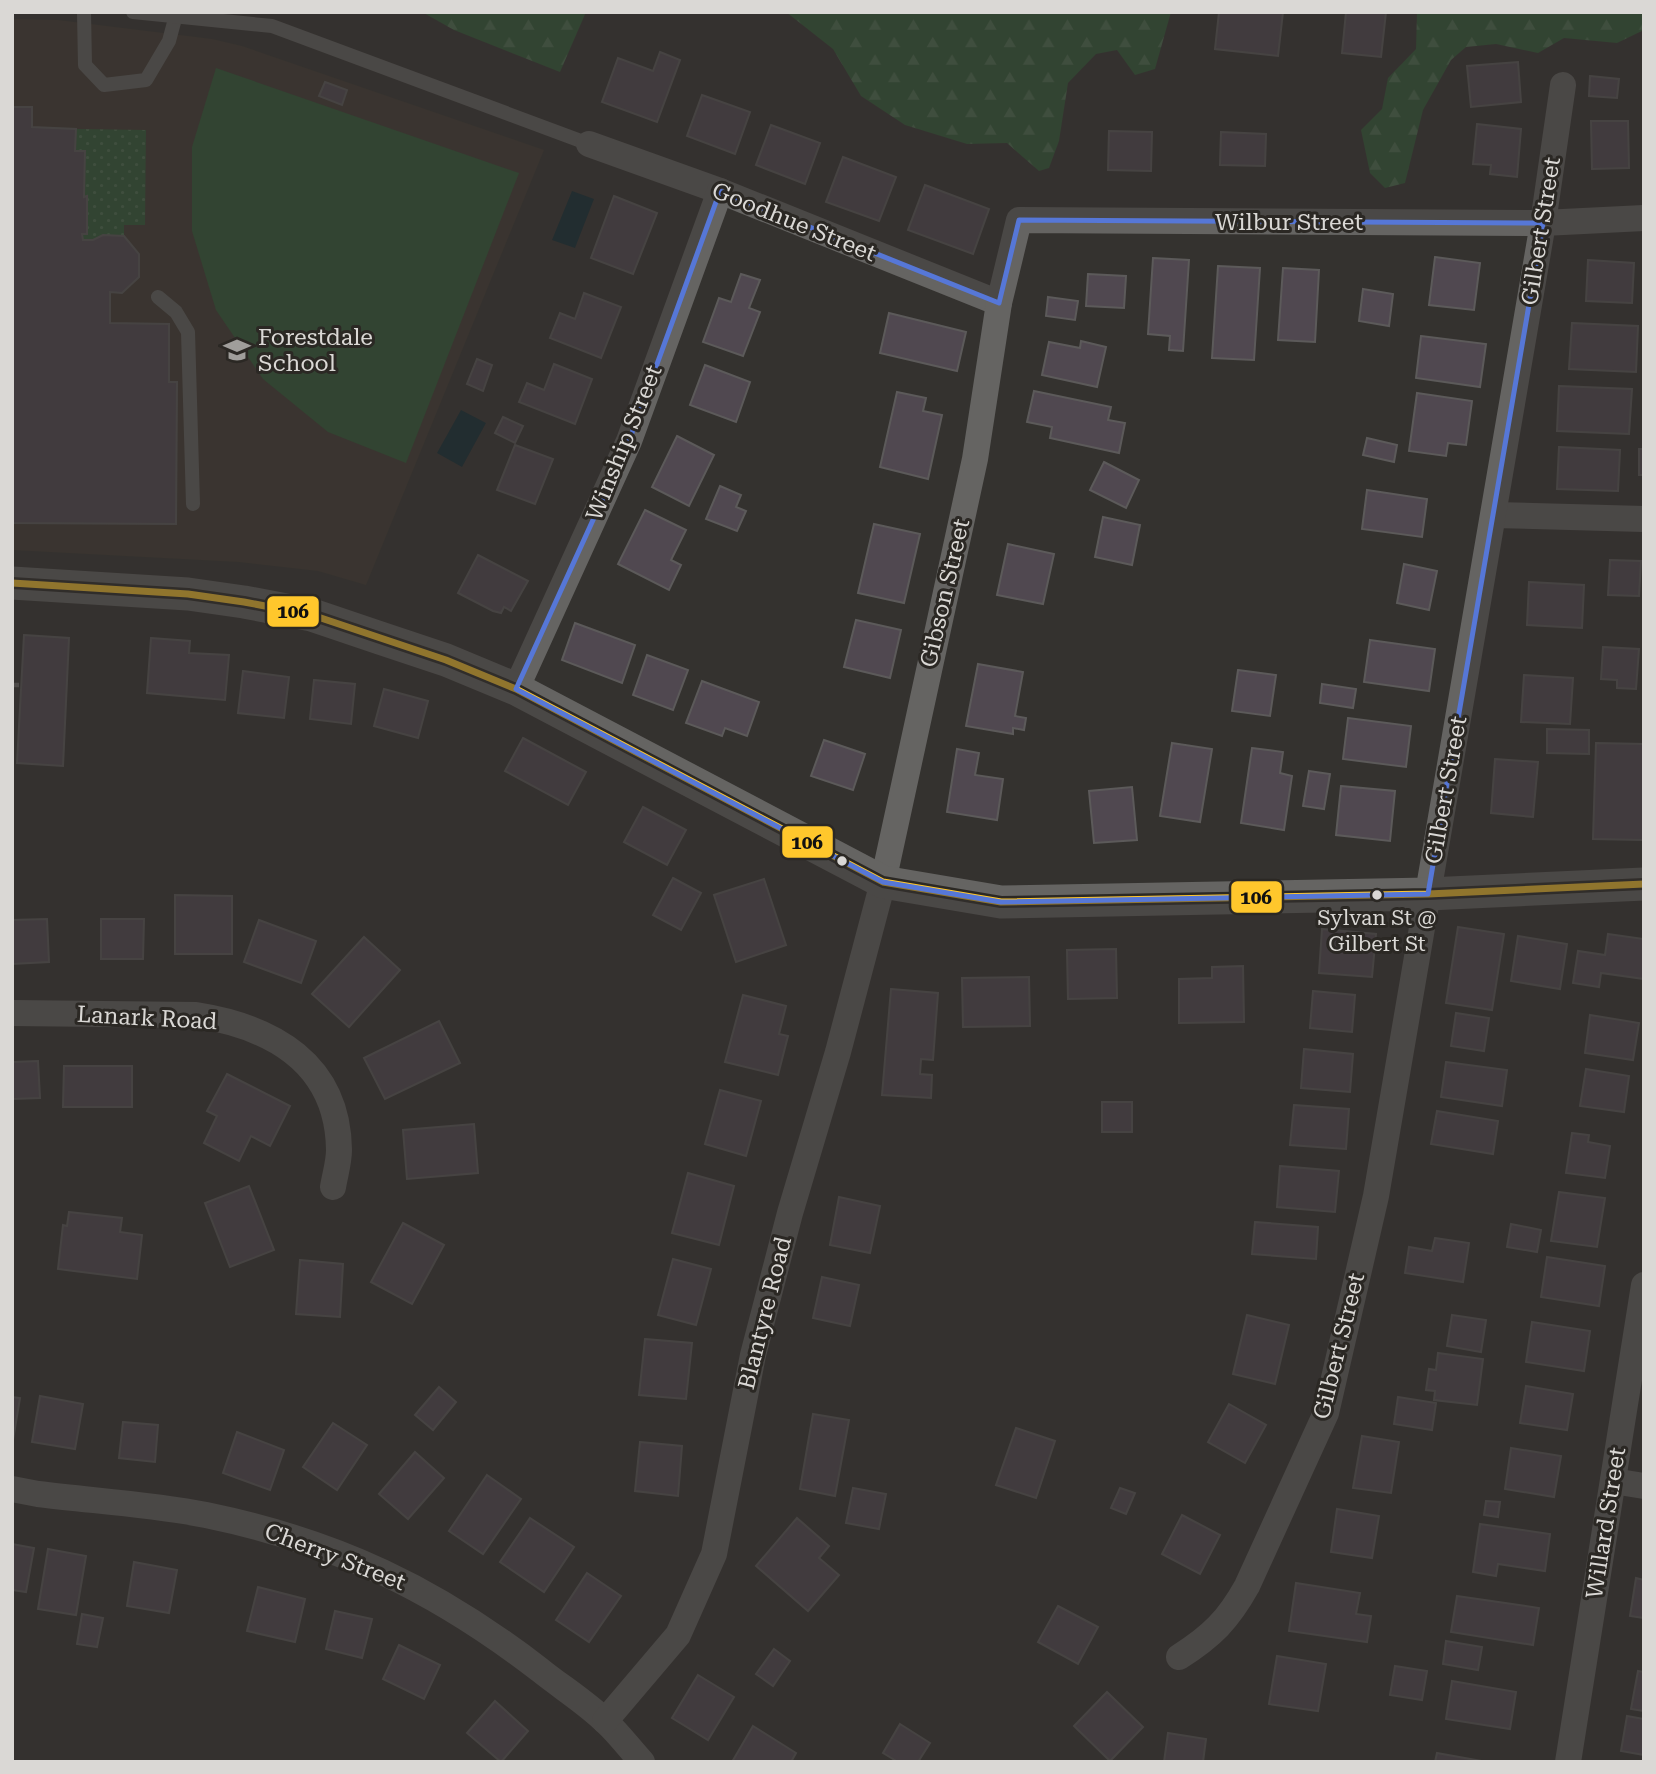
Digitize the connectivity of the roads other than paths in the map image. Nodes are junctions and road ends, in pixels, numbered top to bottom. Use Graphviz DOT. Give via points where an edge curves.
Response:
graph roads {
  1 [pos="84,12"];
  2 [pos="133,12"];
  3 [pos="176,15"];
  4 [pos="1563,85"];
  5 [pos="589,144"];
  6 [pos="720,191"];
  7 [pos="1644,218"];
  8 [pos="1543,223"];
  9 [pos="158,297"];
  10 [pos="999,303"];
  11 [pos="193,504"];
  12 [pos="1494,515"];
  13 [pos="1644,519"];
  14 [pos="12,583"];
  15 [pos="516,689"];
  16 [pos="883,882"];
  17 [pos="1644,884"];
  18 [pos="1428,894"];
  19 [pos="12,1013"];
  20 [pos="333,1187"];
  21 [pos="1644,1285"];
  22 [pos="1613,1481"];
  23 [pos="1644,1486"];
  24 [pos="12,1489"];
  25 [pos="1180,1657"];
  26 [pos="605,1721"];
  27 [pos="642,1762"];
  28 [pos="1568,1762"];
  1 -- 3 [label="lane" via="85,65 104,85 146,80 169,41"];
  2 -- 3 [label="lane"];
  3 -- 5 [label="lane" via="272,26"];
  4 -- 8 [label="street, Gilbert Street"];
  5 -- 6 [label="street, Goodhue Street"];
  6 -- 10 [label="street, Goodhue Street"];
  6 -- 15 [label="street, Winship Street" via="629,441"];
  7 -- 8 [label="street, Wilbur Street"];
  8 -- 10 [label="street, Wilbur Street" via="1019,220"];
  8 -- 12 [label="street, Gilbert Street"];
  9 -- 11 [label="lane" via="176,312 188,332"];
  10 -- 16 [label="street, Gibson Street" via="975,459"];
  12 -- 13 [label="street"];
  12 -- 18 [label="street, Gilbert Street"];
  14 -- 15 [label="street" via="188,594 312,615"];
  15 -- 16 [label="street"];
  16 -- 18 [label="street" via="1001,902"];
  16 -- 26 [label="street, Blantyre Road" via="753,1355 714,1555 678,1635"];
  17 -- 18 [label="street"];
  18 -- 25 [label="street, Gilbert Street" via="1376,1196 1326,1413 1233,1612"];
  19 -- 20 [label="street, Lanark Road" via="196,1015 245,1027 278,1043 307,1063 324,1084 336,1119 339,1152"];
  21 -- 22 [label="street, Willard Street"];
  22 -- 23 [label="street"];
  22 -- 28 [label="street, Willard Street"];
  24 -- 26 [label="street, Cherry Street" via="203,1514 310,1542 369,1565 492,1633"];
  26 -- 27 [label="street, Cherry Street"];
}
